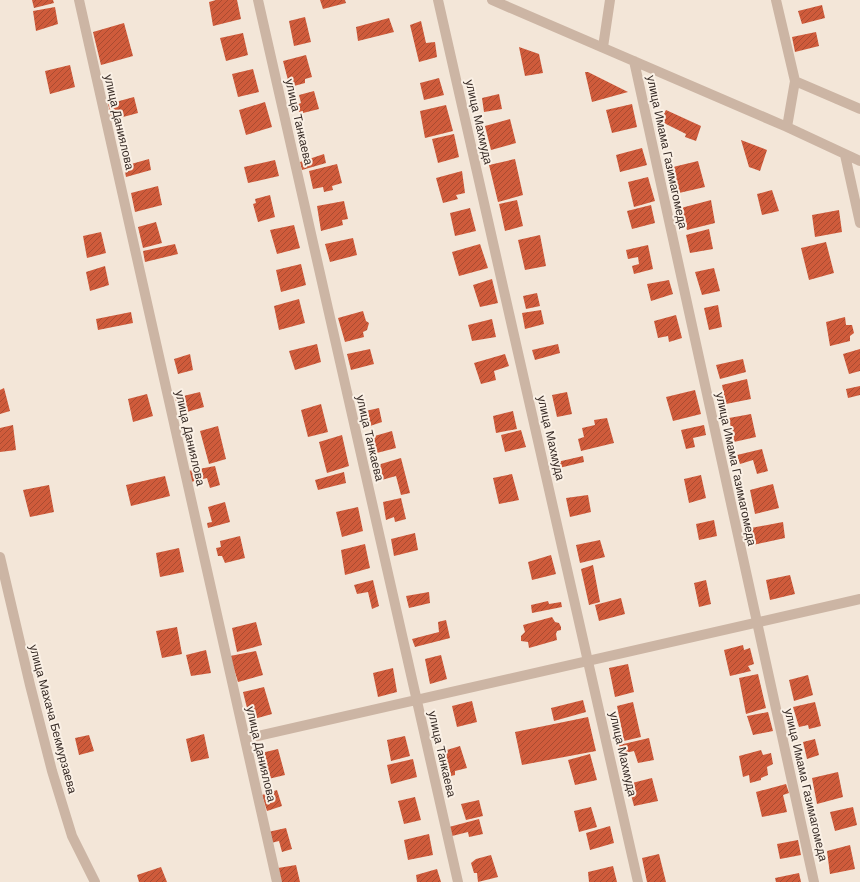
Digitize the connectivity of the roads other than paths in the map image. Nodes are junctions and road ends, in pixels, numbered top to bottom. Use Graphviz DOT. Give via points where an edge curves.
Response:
graph roads {
  1 [pos="79,0"];
  2 [pos="258,0"];
  3 [pos="438,0"];
  4 [pos="492,0"];
  5 [pos="610,0"];
  6 [pos="776,0"];
  7 [pos="603,47"];
  8 [pos="634,61"];
  9 [pos="795,81"];
  10 [pos="860,109"];
  11 [pos="787,127"];
  12 [pos="845,155"];
  13 [pos="860,161"];
  14 [pos="860,224"];
  15 [pos="0,557"];
  16 [pos="860,599"];
  17 [pos="757,622"];
  18 [pos="588,661"];
  19 [pos="416,700"];
  20 [pos="245,739"];
  21 [pos="95,882"];
  22 [pos="277,882"];
  23 [pos="458,882"];
  24 [pos="638,882"];
  25 [pos="814,882"];
  1 -- 20 [label="street, улица Даниялова"];
  2 -- 19 [label="street, улица Танкаева"];
  3 -- 18 [label="street, улица Махмуда"];
  4 -- 7 [label="street"];
  5 -- 7 [label="street"];
  6 -- 9 [label="street"];
  7 -- 8 [label="street"];
  8 -- 11 [label="street"];
  8 -- 17 [label="street, улица Имама Газимагомеда"];
  9 -- 10 [label="street"];
  9 -- 11 [label="street"];
  11 -- 12 [label="street"];
  12 -- 13 [label="street"];
  12 -- 14 [label="street"];
  15 -- 21 [label="street, улица Махача Бекмурзаева" via="52,771 72,836"];
  16 -- 17 [label="street"];
  17 -- 18 [label="street"];
  17 -- 25 [label="street, улица Имама Газимагомеда"];
  18 -- 19 [label="street"];
  18 -- 24 [label="street, улица Махмуда"];
  19 -- 20 [label="street"];
  19 -- 23 [label="street, улица Танкаева"];
  20 -- 22 [label="street, улица Даниялова"];
}
